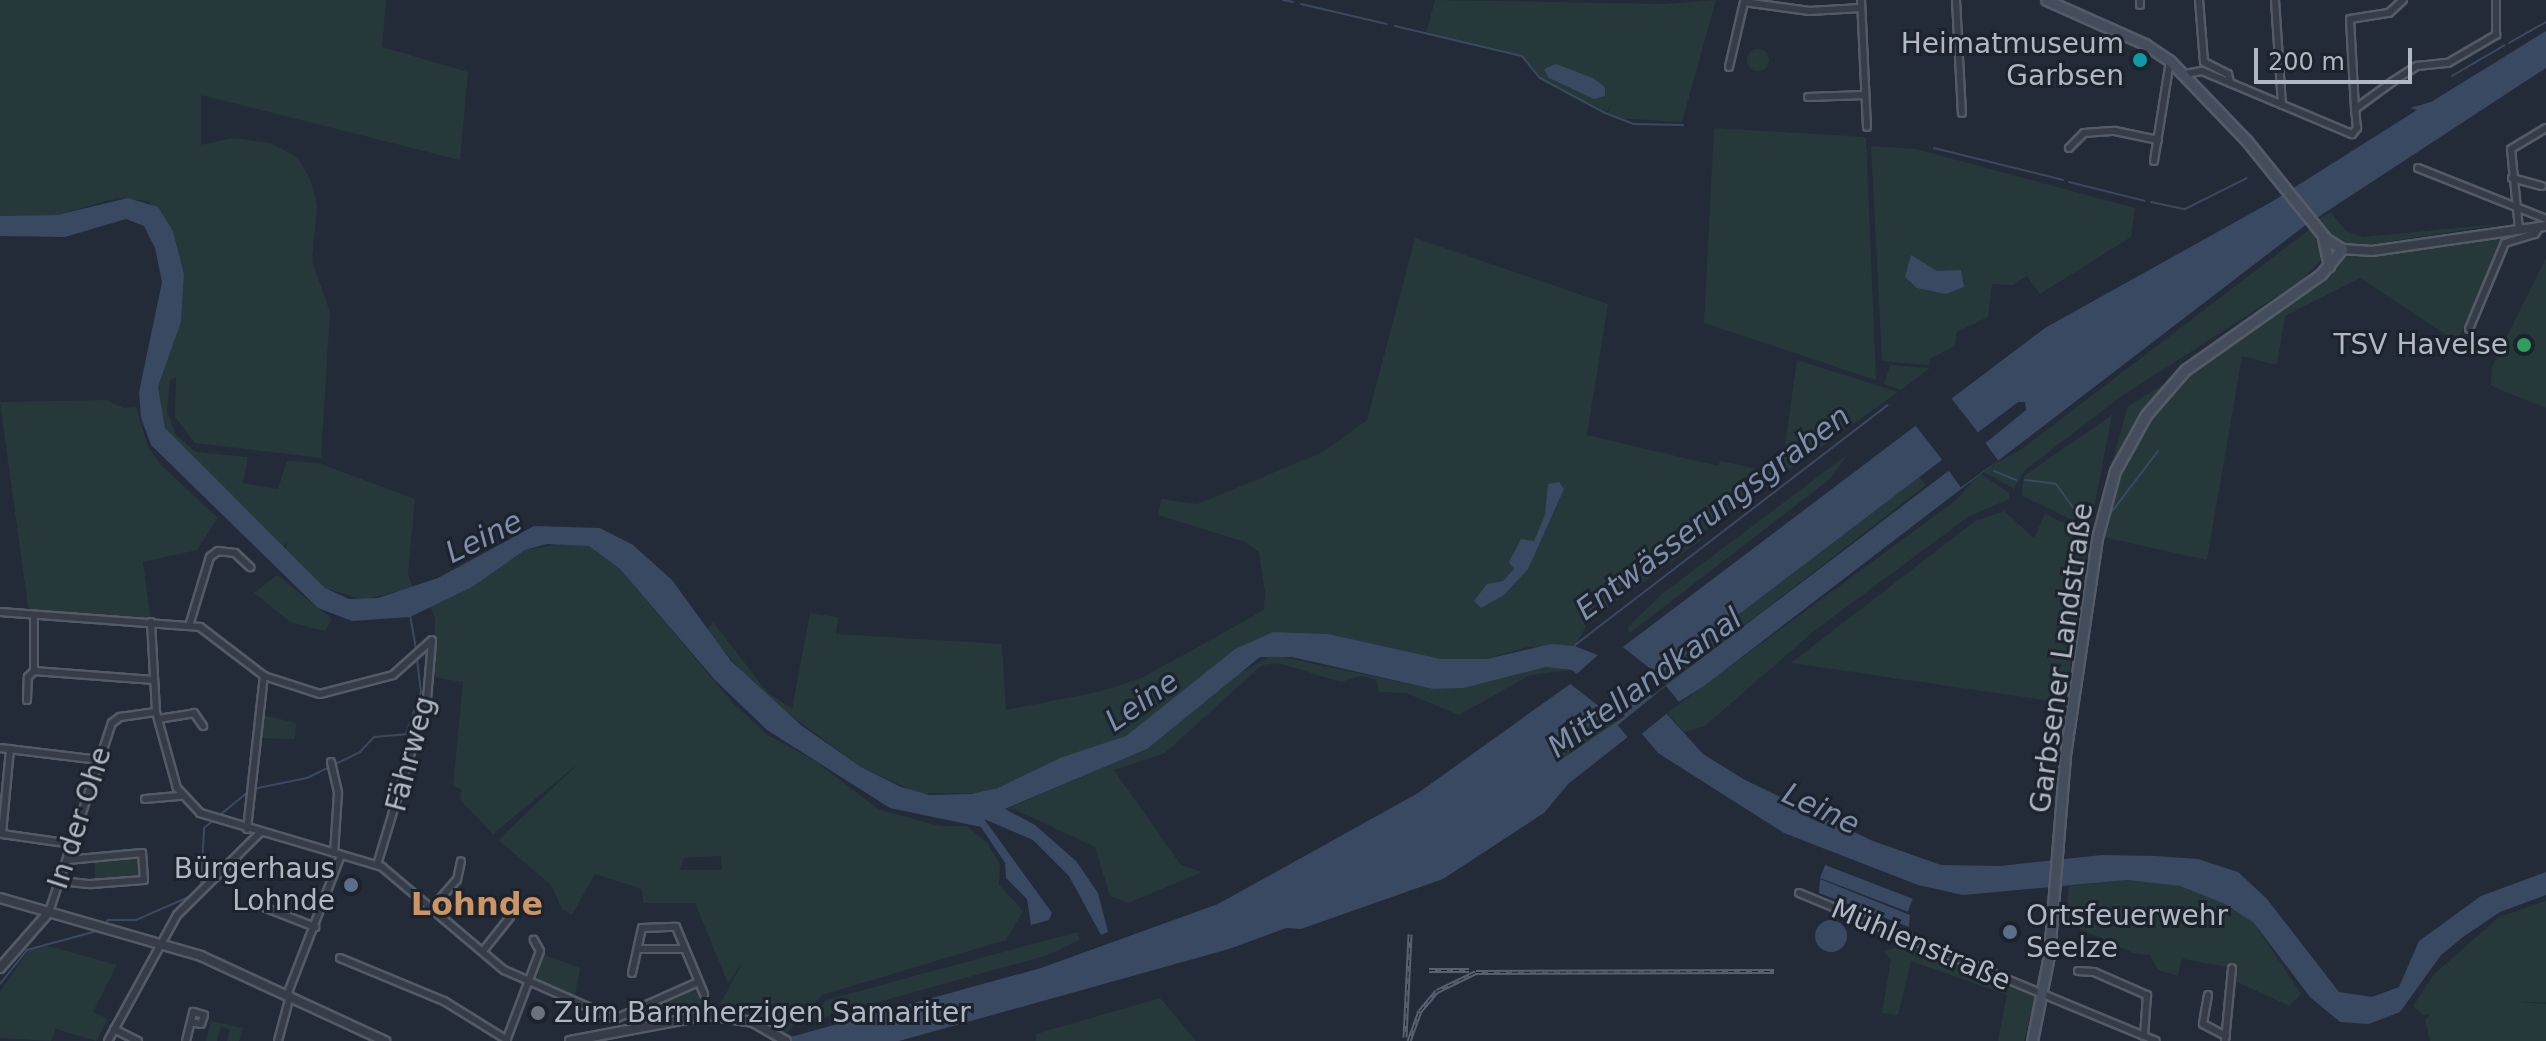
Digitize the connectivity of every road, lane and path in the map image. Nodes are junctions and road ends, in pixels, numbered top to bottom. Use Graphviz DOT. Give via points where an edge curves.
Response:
graph roads {
  1 [pos="1956,0"];
  2 [pos="2046,0"];
  3 [pos="2199,0"];
  4 [pos="2275,0"];
  5 [pos="2403,0"];
  6 [pos="2496,0"];
  7 [pos="1861,4"];
  8 [pos="2170,61"];
  9 [pos="1729,67"];
  10 [pos="2185,74"];
  11 [pos="2230,83"];
  12 [pos="1865,95"];
  13 [pos="1808,97"];
  14 [pos="2282,105"];
  15 [pos="2355,109"];
  16 [pos="1962,113"];
  17 [pos="1867,127"];
  18 [pos="2546,128"];
  19 [pos="2158,140"];
  20 [pos="2069,148"];
  21 [pos="2154,161"];
  22 [pos="2418,168"];
  23 [pos="2512,178"];
  24 [pos="2542,186"];
  25 [pos="2516,209"];
  26 [pos="2544,224"];
  27 [pos="2519,229"];
  28 [pos="2322,235"];
  29 [pos="2340,248"];
  30 [pos="2329,266"];
  31 [pos="2469,329"];
  32 [pos="250,567"];
  33 [pos="0,612"];
  34 [pos="34,615"];
  35 [pos="151,622"];
  36 [pos="189,626"];
  37 [pos="34,671"];
  38 [pos="264,676"];
  39 [pos="154,680"];
  40 [pos="27,700"];
  41 [pos="157,716"];
  42 [pos="203,726"];
  43 [pos="0,748"];
  44 [pos="10,749"];
  45 [pos="99,760"];
  46 [pos="332,764"];
  47 [pos="181,796"];
  48 [pos="145,799"];
  49 [pos="247,829"];
  50 [pos="260,833"];
  51 [pos="72,844"];
  52 [pos="338,854"];
  53 [pos="67,860"];
  54 [pos="461,861"];
  55 [pos="377,865"];
  56 [pos="60,881"];
  57 [pos="1799,893"];
  58 [pos="0,898"];
  59 [pos="434,906"];
  60 [pos="266,908"];
  61 [pos="49,912"];
  62 [pos="510,917"];
  63 [pos="315,927"];
  64 [pos="162,938"];
  65 [pos="534,940"];
  66 [pos="641,949"];
  67 [pos="684,949"];
  68 [pos="483,951"];
  69 [pos="340,958"];
  70 [pos="0,968"];
  71 [pos="2232,968"];
  72 [pos="2078,971"];
  73 [pos="632,973"];
  74 [pos="529,981"];
  75 [pos="698,982"];
  76 [pos="704,994"];
  77 [pos="288,995"];
  78 [pos="2208,995"];
  79 [pos="2044,996"];
  80 [pos="191,1022"];
  81 [pos="114,1029"];
  82 [pos="2144,1036"];
  83 [pos="783,1038"];
  84 [pos="2225,1038"];
  85 [pos="506,1040"];
  86 [pos="108,1041"];
  87 [pos="138,1041"];
  88 [pos="186,1041"];
  89 [pos="278,1041"];
  90 [pos="385,1041"];
  91 [pos="570,1041"];
  92 [pos="2032,1041"];
  93 [pos="2156,1041"];
  1 -- 16 [label="street"];
  2 -- 8 [label="main road" via="2145,44"];
  3 -- 11 [label="street" via="2204,62 2228,74"];
  4 -- 14 [label="street"];
  5 -- 15 [label="street" via="2389,13 2350,19"];
  6 -- 15 [label="street" via="2499,30 2448,63 2417,66"];
  7 -- 9 [label="street" via="1809,11 1744,2"];
  7 -- 12 [label="street"];
  8 -- 10 [label="main road"];
  8 -- 19 [label="street"];
  10 -- 11 [label="street" via="2202,71"];
  10 -- 28 [label="main road"];
  11 -- 14 [label="street"];
  12 -- 13 [label="street"];
  12 -- 17 [label="street"];
  14 -- 15 [label="street" via="2349,134 2357,128"];
  18 -- 23 [label="street" via="2513,146"];
  19 -- 20 [label="street" via="2115,131 2084,133"];
  19 -- 21 [label="street"];
  22 -- 25 [label="street"];
  23 -- 24 [label="street"];
  23 -- 25 [label="street"];
  25 -- 26 [label="street"];
  25 -- 27 [label="street"];
  26 -- 27 [label="street"];
  26 -- 31 [label="street" via="2535,234 2505,243"];
  27 -- 29 [label="street" via="2372,251"];
  28 -- 29 [label="main road"];
  28 -- 30 [label="main road"];
  29 -- 30 [label="main road"];
  30 -- 79 [label="main road, Garbsener Landstraße" via="2185,370 2159,397 2115,471 2097,538 2065,755"];
  32 -- 36 [label="street" via="235,553 218,551 210,557"];
  33 -- 34 [label="street"];
  34 -- 35 [label="street"];
  34 -- 37 [label="street"];
  35 -- 36 [label="street"];
  35 -- 39 [label="street"];
  36 -- 38 [label="street" via="200,627"];
  37 -- 39 [label="street"];
  37 -- 40 [label="street" via="28,677"];
  38 -- 49 [label="street"];
  38 -- 55 [label="street, Fährweg" via="325,694 393,675 432,640 427,699"];
  39 -- 41 [label="street"];
  41 -- 42 [label="street" via="194,713"];
  41 -- 45 [label="street, In der Ohe" via="115,719"];
  41 -- 47 [label="street"];
  43 -- 44 [label="street"];
  44 -- 45 [label="street"];
  44 -- 51 [label="street" via="2,834"];
  45 -- 51 [label="street, In der Ohe"];
  46 -- 52 [label="street" via="338,793"];
  47 -- 48 [label="street"];
  47 -- 49 [label="street" via="213,818"];
  49 -- 50 [label="street"];
  50 -- 52 [label="street"];
  50 -- 64 [label="street"];
  51 -- 53 [label="street, In der Ohe"];
  52 -- 55 [label="street"];
  52 -- 63 [label="street"];
  53 -- 56 [label="street, In der Ohe"];
  53 -- 56 [label="street" via="142,853 144,880"];
  54 -- 59 [label="street" via="457,880"];
  55 -- 59 [label="street"];
  56 -- 61 [label="street, In der Ohe"];
  57 -- 79 [label="street, Mühlenstraße"];
  58 -- 61 [label="street"];
  59 -- 68 [label="street"];
  60 -- 63 [label="street"];
  61 -- 64 [label="street"];
  61 -- 70 [label="street"];
  62 -- 68 [label="street"];
  63 -- 77 [label="street"];
  64 -- 77 [label="street"];
  64 -- 81 [label="street"];
  65 -- 74 [label="street" via="540,951"];
  66 -- 67 [label="street"];
  66 -- 67 [label="street" via="642,928 676,927"];
  66 -- 73 [label="street"];
  67 -- 75 [label="street"];
  68 -- 74 [label="street" via="504,970"];
  69 -- 85 [label="street" via="444,1001"];
  71 -- 84 [label="street"];
  72 -- 82 [label="street" via="2094,972 2147,995"];
  74 -- 75 [label="street" via="620,1019"];
  74 -- 85 [label="street"];
  75 -- 76 [label="street"];
  77 -- 89 [label="street"];
  77 -- 90 [label="street"];
  78 -- 84 [label="street" via="2203,1024"];
  79 -- 82 [label="street, Mühlenstraße"];
  79 -- 92 [label="main road, Garbsener Landstraße"];
  80 -- 88 [label="street"];
  81 -- 86 [label="street"];
  81 -- 87 [label="street"];
  82 -- 93 [label="street, Mühlenstraße"];
  83 -- 91 [label="street" via="753,1022 708,1015"];
}
